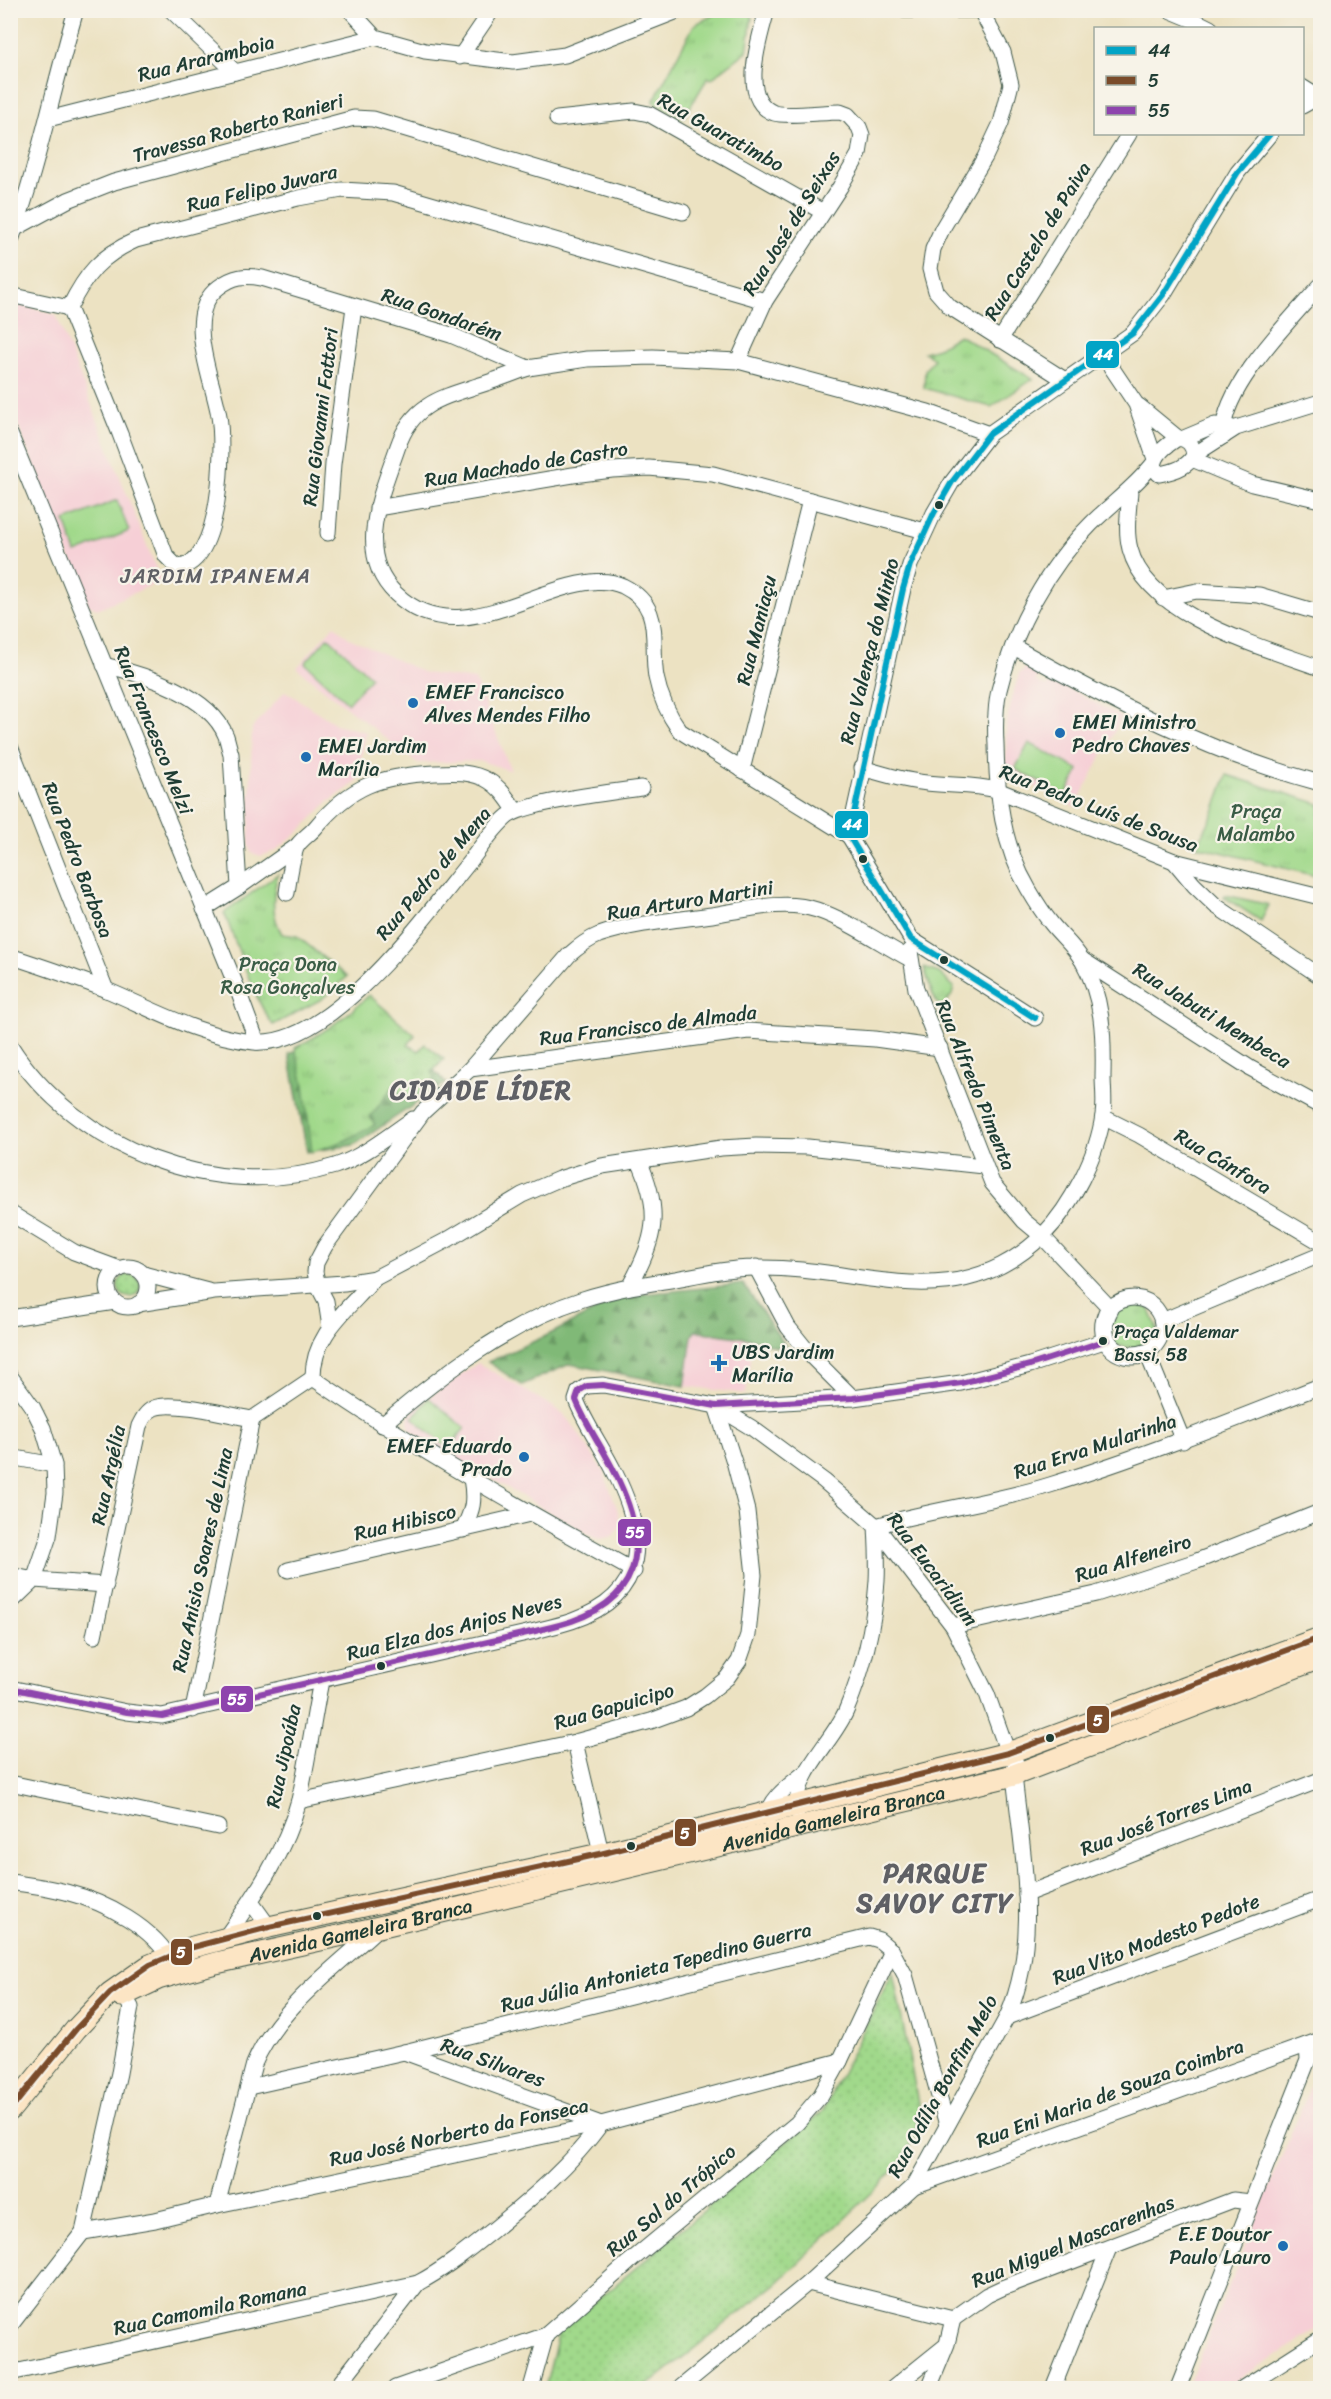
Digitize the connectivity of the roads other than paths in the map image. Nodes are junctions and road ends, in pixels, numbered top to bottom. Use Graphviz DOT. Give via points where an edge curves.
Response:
graph roads {
  1 [pos="76,10"];
  2 [pos="171,10"];
  3 [pos="351,10"];
  4 [pos="492,10"];
  5 [pos="680,10"];
  6 [pos="767,10"];
  7 [pos="903,10"];
  8 [pos="1169,10"];
  9 [pos="983,11"];
  10 [pos="1201,26"];
  11 [pos="375,37"];
  12 [pos="460,57"];
  13 [pos="235,72"];
  14 [pos="557,118"];
  15 [pos="48,119"];
  16 [pos="1128,135"];
  17 [pos="1269,135"];
  18 [pos="682,212"];
  19 [pos="823,212"];
  20 [pos="16,228"];
  21 [pos="10,243"];
  22 [pos="1320,286"];
  23 [pos="10,295"];
  24 [pos="765,301"];
  25 [pos="354,307"];
  26 [pos="69,308"];
  27 [pos="1000,340"];
  28 [pos="1103,356"];
  29 [pos="738,361"];
  30 [pos="528,368"];
  31 [pos="1065,380"];
  32 [pos="1320,402"];
  33 [pos="1136,404"];
  34 [pos="1227,430"];
  35 [pos="10,434"];
  36 [pos="988,434"];
  37 [pos="1181,438"];
  38 [pos="1193,457"];
  39 [pos="1156,466"];
  40 [pos="1132,488"];
  41 [pos="810,500"];
  42 [pos="1320,500"];
  43 [pos="377,508"];
  44 [pos="925,531"];
  45 [pos="328,533"];
  46 [pos="1162,598"];
  47 [pos="1320,613"];
  48 [pos="1014,646"];
  49 [pos="105,665"];
  50 [pos="1320,668"];
  51 [pos="10,746"];
  52 [pos="862,768"];
  53 [pos="742,770"];
  54 [pos="1320,783"];
  55 [pos="641,788"];
  56 [pos="997,790"];
  57 [pos="516,811"];
  58 [pos="849,836"];
  59 [pos="297,846"];
  60 [pos="1174,861"];
  61 [pos="239,886"];
  62 [pos="287,893"];
  63 [pos="1320,897"];
  64 [pos="204,909"];
  65 [pos="911,939"];
  66 [pos="10,956"];
  67 [pos="1081,958"];
  68 [pos="910,959"];
  69 [pos="1320,976"];
  70 [pos="106,990"];
  71 [pos="1035,1018"];
  72 [pos="257,1042"];
  73 [pos="10,1045"];
  74 [pos="940,1048"];
  75 [pos="470,1069"];
  76 [pos="1320,1106"];
  77 [pos="423,1112"];
  78 [pos="1103,1117"];
  79 [pos="639,1161"];
  80 [pos="983,1166"];
  81 [pos="10,1214"];
  82 [pos="1042,1236"];
  83 [pos="1320,1242"];
  84 [pos="1320,1255"];
  85 [pos="756,1268"];
  86 [pos="120,1269"];
  87 [pos="143,1274"];
  88 [pos="375,1278"];
  89 [pos="318,1286"];
  90 [pos="629,1287"];
  91 [pos="214,1292"];
  92 [pos="115,1302"];
  93 [pos="138,1304"];
  94 [pos="1110,1308"];
  95 [pos="10,1318"];
  96 [pos="1162,1321"];
  97 [pos="330,1327"];
  98 [pos="1107,1340"];
  99 [pos="1147,1353"];
  100 [pos="10,1376"];
  101 [pos="313,1378"];
  102 [pos="1320,1386"];
  103 [pos="853,1398"];
  104 [pos="716,1406"];
  105 [pos="252,1419"];
  106 [pos="382,1425"];
  107 [pos="1183,1440"];
  108 [pos="10,1457"];
  109 [pos="54,1466"];
  110 [pos="471,1478"];
  111 [pos="1320,1512"];
  112 [pos="530,1514"];
  113 [pos="876,1526"];
  114 [pos="463,1530"];
  115 [pos="288,1570"];
  116 [pos="633,1571"];
  117 [pos="10,1575"];
  118 [pos="34,1580"];
  119 [pos="106,1585"];
  120 [pos="10,1603"];
  121 [pos="953,1626"];
  122 [pos="94,1636"];
  123 [pos="1320,1638"];
  124 [pos="1320,1658"];
  125 [pos="321,1681"];
  126 [pos="10,1688"];
  127 [pos="193,1710"];
  128 [pos="575,1742"];
  129 [pos="1008,1754"];
  130 [pos="807,1771"];
  131 [pos="1014,1775"];
  132 [pos="1320,1780"];
  133 [pos="10,1783"];
  134 [pos="298,1801"];
  135 [pos="796,1805"];
  136 [pos="768,1813"];
  137 [pos="218,1827"];
  138 [pos="799,1827"];
  139 [pos="769,1835"];
  140 [pos="604,1863"];
  141 [pos="10,1882"];
  142 [pos="1026,1894"];
  143 [pos="400,1899"];
  144 [pos="1320,1899"];
  145 [pos="250,1902"];
  146 [pos="404,1921"];
  147 [pos="269,1927"];
  148 [pos="379,1927"];
  149 [pos="225,1938"];
  150 [pos="892,1952"];
  151 [pos="162,1969"];
  152 [pos="121,1991"];
  153 [pos="1007,2017"];
  154 [pos="1314,2042"];
  155 [pos="404,2052"];
  156 [pos="840,2061"];
  157 [pos="249,2087"];
  158 [pos="10,2110"];
  159 [pos="601,2124"];
  160 [pos="947,2125"];
  161 [pos="914,2186"];
  162 [pos="1251,2202"];
  163 [pos="217,2205"];
  164 [pos="83,2232"];
  165 [pos="1108,2248"];
  166 [pos="418,2283"];
  167 [pos="808,2283"];
  168 [pos="953,2319"];
  169 [pos="10,2326"];
  170 [pos="546,2335"];
  171 [pos="1320,2339"];
  172 [pos="947,2344"];
  173 [pos="10,2373"];
  174 [pos="336,2388"];
  175 [pos="395,2388"];
  176 [pos="531,2388"];
  177 [pos="680,2388"];
  178 [pos="893,2388"];
  179 [pos="929,2388"];
  180 [pos="1053,2388"];
  181 [pos="1178,2388"];
  182 [pos="1243,2388"];
  1 -- 15 [label="street"];
  2 -- 13 [label="street"];
  3 -- 11 [label="street"];
  4 -- 12 [label="street"];
  5 -- 12 [label="street" via="565,55 513,62"];
  6 -- 19 [label="street, Rua José de Seixas" via="754,70 759,100 766,109 781,114 840,112 854,120 862,135 859,154"];
  7 -- 9 [label="street"];
  8 -- 10 [label="street"];
  9 -- 27 [label="street" via="1003,52 1011,84 1001,123 942,229 930,269 936,291 950,308"];
  11 -- 12 [label="street"];
  11 -- 13 [label="street, Rua Araramboia"];
  13 -- 15 [label="street, Rua Araramboia"];
  14 -- 19 [label="street, Rua Guaratimbo" via="634,111 649,114"];
  15 -- 20 [label="street"];
  16 -- 27 [label="street, Rua Castelo de Paiva"];
  17 -- 28 [label="street, Rua Valença do Minho" via="1238,172 1149,315"];
  18 -- 20 [label="street, Travessa Roberto Ranieri" via="373,119 354,118 114,182 68,200"];
  19 -- 24 [label="street, Rua José de Seixas"];
  20 -- 21 [label="street"];
  22 -- 34 [label="street" via="1237,388"];
  23 -- 26 [label="street"];
  24 -- 26 [label="street, Rua Felipo Juvara" via="393,193 342,190 126,244 95,266"];
  24 -- 29 [label="street, Rua José de Seixas"];
  25 -- 26 [label="street, Rua Gondarém" via="251,276 232,278 212,292 202,311 201,330 219,417 222,452 216,505 202,551 177,567 166,556"];
  25 -- 30 [label="street, Rua Gondarém" via="452,335"];
  25 -- 45 [label="street, Rua Giovanni Fattori"];
  27 -- 31 [label="street"];
  28 -- 31 [label="street, Rua Valença do Minho"];
  28 -- 33 [label="street"];
  29 -- 30 [label="street" via="586,359"];
  29 -- 36 [label="street" via="928,412"];
  30 -- 43 [label="street" via="444,396 415,416 402,434"];
  31 -- 36 [label="street, Rua Valença do Minho"];
  32 -- 34 [label="street"];
  33 -- 37 [label="street"];
  33 -- 39 [label="street"];
  34 -- 37 [label="street" via="1207,428"];
  34 -- 38 [label="street"];
  35 -- 49 [label="street, Rua Francesco Melzi"];
  36 -- 44 [label="street, Rua Valença do Minho" via="952,482"];
  37 -- 38 [label="street" via="1192,445"];
  37 -- 39 [label="street" via="1165,448"];
  38 -- 39 [label="street" via="1175,470"];
  38 -- 42 [label="street" via="1252,484"];
  39 -- 40 [label="street"];
  40 -- 46 [label="street" via="1127,537 1130,549 1140,573"];
  40 -- 48 [label="street" via="1090,525 1061,558 1042,586"];
  41 -- 43 [label="street, Rua Machado de Castro" via="713,474 649,468 573,475"];
  41 -- 44 [label="street, Rua Machado de Castro"];
  41 -- 53 [label="street, Rua Maniaçu"];
  43 -- 53 [label="street" via="373,544 378,566 390,588 406,604 425,614 456,619 488,614 584,583 608,581 638,595 654,621 656,676 667,713 680,730"];
  44 -- 52 [label="street, Rua Valença do Minho" via="903,589"];
  46 -- 47 [label="street" via="1197,591 1248,594"];
  46 -- 50 [label="street" via="1246,641"];
  48 -- 54 [label="street" via="1172,730 1272,770"];
  48 -- 56 [label="street" via="996,704"];
  49 -- 61 [label="street" via="137,673 175,690 215,718 226,735 231,754"];
  49 -- 64 [label="street, Rua Francesco Melzi"];
  51 -- 70 [label="street, Rua Pedro Barbosa"];
  52 -- 56 [label="street, Rua Pedro Luís de Sousa" via="904,780 976,784"];
  52 -- 58 [label="street, Rua Valença do Minho"];
  53 -- 58 [label="street"];
  55 -- 57 [label="street, Rua Pedro de Mena"];
  56 -- 60 [label="street, Rua Pedro Luís de Sousa"];
  56 -- 67 [label="street" via="1009,847 1023,878 1049,921"];
  57 -- 59 [label="street" via="504,794 474,775 455,771 408,774 384,778 347,796"];
  57 -- 72 [label="street, Rua Pedro de Mena" via="496,829 354,996 307,1029"];
  58 -- 65 [label="street"];
  59 -- 61 [label="street"];
  59 -- 62 [label="street"];
  60 -- 63 [label="street, Rua Pedro Luís de Sousa"];
  60 -- 69 [label="street" via="1216,906"];
  61 -- 64 [label="street"];
  64 -- 72 [label="street, Rua Francesco Melzi"];
  65 -- 68 [label="street, Rua Alfredo Pimenta"];
  65 -- 71 [label="street"];
  66 -- 70 [label="street, Rua Pedro de Mena"];
  67 -- 76 [label="street, Rua Jabuti Membeca" via="1250,1068"];
  67 -- 78 [label="street" via="1098,999 1104,1028"];
  68 -- 74 [label="street, Rua Alfredo Pimenta" via="916,989"];
  68 -- 75 [label="street, Rua Arturo Martini" via="838,920 801,906 621,929 584,942 569,955"];
  70 -- 72 [label="street, Rua Pedro de Mena" via="197,1029"];
  73 -- 77 [label="street" via="39,1083 94,1130 124,1148 181,1168 268,1178 316,1170 337,1165 373,1146"];
  74 -- 75 [label="street, Rua Francisco de Almada" via="875,1039 748,1031"];
  74 -- 80 [label="street, Rua Alfredo Pimenta"];
  75 -- 77 [label="street, Rua Arturo Martini"];
  77 -- 89 [label="street, Rua Arturo Martini" via="326,1246 316,1263"];
  78 -- 82 [label="street" via="1087,1169 1064,1209"];
  78 -- 83 [label="street, Rua Cánfora"];
  79 -- 80 [label="street" via="721,1148 808,1147"];
  79 -- 88 [label="street" via="603,1166 522,1195"];
  79 -- 90 [label="street" via="650,1185 652,1230 646,1254"];
  80 -- 82 [label="street, Rua Alfredo Pimenta" via="1008,1203"];
  81 -- 86 [label="street" via="74,1251"];
  82 -- 85 [label="street" via="992,1272 929,1285"];
  82 -- 94 [label="street, Rua Alfredo Pimenta"];
  84 -- 96 [label="street"];
  85 -- 90 [label="street"];
  85 -- 103 [label="street" via="788,1327"];
  86 -- 87 [label="street" via="132,1268"];
  86 -- 92 [label="street" via="109,1281 109,1292"];
  87 -- 91 [label="street"];
  87 -- 93 [label="street" via="148,1287"];
  88 -- 89 [label="street"];
  88 -- 97 [label="street"];
  89 -- 91 [label="street"];
  89 -- 97 [label="street" via="326,1301"];
  90 -- 106 [label="street" via="583,1299 514,1330 440,1378"];
  91 -- 93 [label="street"];
  92 -- 93 [label="street" via="125,1306"];
  92 -- 95 [label="street"];
  94 -- 96 [label="street" via="1125,1298 1144,1300"];
  94 -- 98 [label="street" via="1104,1323"];
  96 -- 99 [label="street" via="1160,1340"];
  97 -- 101 [label="street" via="316,1352"];
  98 -- 99 [label="street" via="1112,1348 1128,1356"];
  98 -- 103 [label="street" via="961,1383"];
  99 -- 107 [label="street"];
  100 -- 109 [label="street" via="44,1428"];
  101 -- 105 [label="street"];
  101 -- 106 [label="street"];
  102 -- 107 [label="street, Rua Erva Mularinha"];
  103 -- 104 [label="street"];
  104 -- 113 [label="street, Rua Eucaridium" via="824,1481"];
  104 -- 116 [label="street" via="603,1385 587,1386 576,1395 629,1502 637,1545"];
  104 -- 128 [label="street, Rua Gapuicipo" via="747,1511 754,1575 748,1635 739,1661 727,1678 686,1708"];
  105 -- 119 [label="street, Rua Argélia" via="169,1405 154,1408 143,1416"];
  105 -- 127 [label="street, Rua Anisio Soares de Lima"];
  106 -- 110 [label="street"];
  107 -- 113 [label="street, Rua Erva Mularinha" via="1049,1486"];
  108 -- 109 [label="street"];
  109 -- 118 [label="street" via="49,1536"];
  110 -- 112 [label="street"];
  110 -- 114 [label="street" via="472,1512"];
  111 -- 121 [label="street, Rua Alfeneiro" via="1197,1561 1096,1594"];
  112 -- 114 [label="street, Rua Hibisco"];
  112 -- 116 [label="street"];
  113 -- 121 [label="street, Rua Eucaridium"];
  113 -- 130 [label="street" via="877,1581 862,1664 846,1712"];
  114 -- 115 [label="street, Rua Hibisco"];
  116 -- 125 [label="street, Rua Elza dos Anjos Neves" via="613,1597 573,1621"];
  117 -- 118 [label="street"];
  118 -- 119 [label="street"];
  118 -- 120 [label="street"];
  119 -- 122 [label="street, Rua Argélia"];
  121 -- 129 [label="street, Rua Eucaridium" via="987,1694"];
  123 -- 129 [label="main road, Avenida Gameleira Branca"];
  124 -- 131 [label="main road, Avenida Gameleira Branca"];
  125 -- 127 [label="street, Rua Elza dos Anjos Neves"];
  125 -- 134 [label="street, Rua Jipoúba"];
  126 -- 127 [label="street, Rua Elza dos Anjos Neves" via="127,1712 162,1716"];
  128 -- 134 [label="street, Rua Gapuicipo"];
  128 -- 140 [label="street"];
  129 -- 131 [label="street, Rua Eucaridium" via="1004,1765"];
  129 -- 135 [label="main road, Avenida Gameleira Branca"];
  130 -- 135 [label="street"];
  130 -- 136 [label="street" via="779,1794"];
  131 -- 138 [label="main road, Avenida Gameleira Branca"];
  131 -- 142 [label="street, Rua Odília Bonfim Melo"];
  132 -- 142 [label="street, Rua José Torres Lima"];
  133 -- 137 [label="street"];
  134 -- 145 [label="street, Rua Jipoúba" via="277,1855"];
  135 -- 136 [label="main road, Avenida Gameleira Branca"];
  135 -- 138 [label="street"];
  136 -- 139 [label="street"];
  136 -- 140 [label="main road, Avenida Gameleira Branca"];
  138 -- 139 [label="main road, Avenida Gameleira Branca"];
  139 -- 140 [label="main road, Avenida Gameleira Branca"];
  140 -- 143 [label="main road, Avenida Gameleira Branca"];
  140 -- 146 [label="main road, Avenida Gameleira Branca"];
  141 -- 151 [label="street" via="88,1898 121,1915 144,1932"];
  142 -- 153 [label="street, Rua Odília Bonfim Melo" via="1023,1969"];
  143 -- 146 [label="main road"];
  143 -- 147 [label="main road, Avenida Gameleira Branca"];
  144 -- 153 [label="street, Rua Vito Modesto Pedote"];
  145 -- 147 [label="street"];
  145 -- 149 [label="street, Rua Jipoúba"];
  146 -- 148 [label="main road, Avenida Gameleira Branca"];
  147 -- 149 [label="main road, Avenida Gameleira Branca"];
  148 -- 151 [label="main road, Avenida Gameleira Branca" via="216,1963"];
  148 -- 157 [label="street" via="275,2027 260,2048"];
  149 -- 151 [label="main road, Avenida Gameleira Branca"];
  150 -- 155 [label="street, Rua Júlia Antonieta Tepedino Guerra" via="879,1940 862,1937"];
  150 -- 156 [label="street, Rua Sol do Trópico"];
  150 -- 160 [label="street" via="905,1975"];
  151 -- 152 [label="main road, Avenida Gameleira Branca"];
  152 -- 158 [label="main road, Avenida Gameleira Branca" via="76,2029"];
  152 -- 164 [label="street" via="131,2007"];
  153 -- 160 [label="street, Rua Odília Bonfim Melo"];
  154 -- 161 [label="street, Rua Eni Maria de Souza Coimbra"];
  154 -- 162 [label="street"];
  155 -- 157 [label="street, Rua Júlia Antonieta Tepedino Guerra"];
  155 -- 159 [label="street, Rua Silvares"];
  156 -- 159 [label="street, Rua José Norberto da Fonseca"];
  156 -- 170 [label="street, Rua Sol do Trópico" via="821,2095 797,2123"];
  157 -- 163 [label="street"];
  159 -- 163 [label="street, Rua José Norberto da Fonseca"];
  159 -- 166 [label="street" via="584,2148 543,2189 449,2264"];
  160 -- 161 [label="street, Rua Odília Bonfim Melo"];
  161 -- 167 [label="street, Rua Odília Bonfim Melo"];
  162 -- 165 [label="street, Rua Miguel Mascarenhas" via="1233,2200"];
  162 -- 181 [label="street"];
  163 -- 164 [label="street, Rua José Norberto da Fonseca"];
  164 -- 169 [label="street"];
  165 -- 168 [label="street, Rua Miguel Mascarenhas" via="1002,2288"];
  165 -- 180 [label="street"];
  166 -- 173 [label="street, Rua Camomila Romana"];
  166 -- 174 [label="street"];
  167 -- 168 [label="street"];
  167 -- 177 [label="street, Rua Odília Bonfim Melo"];
  168 -- 172 [label="street"];
  170 -- 175 [label="street, Rua Sol do Trópico"];
  170 -- 176 [label="street"];
  171 -- 182 [label="street"];
  172 -- 178 [label="street"];
  172 -- 179 [label="street"];
}
